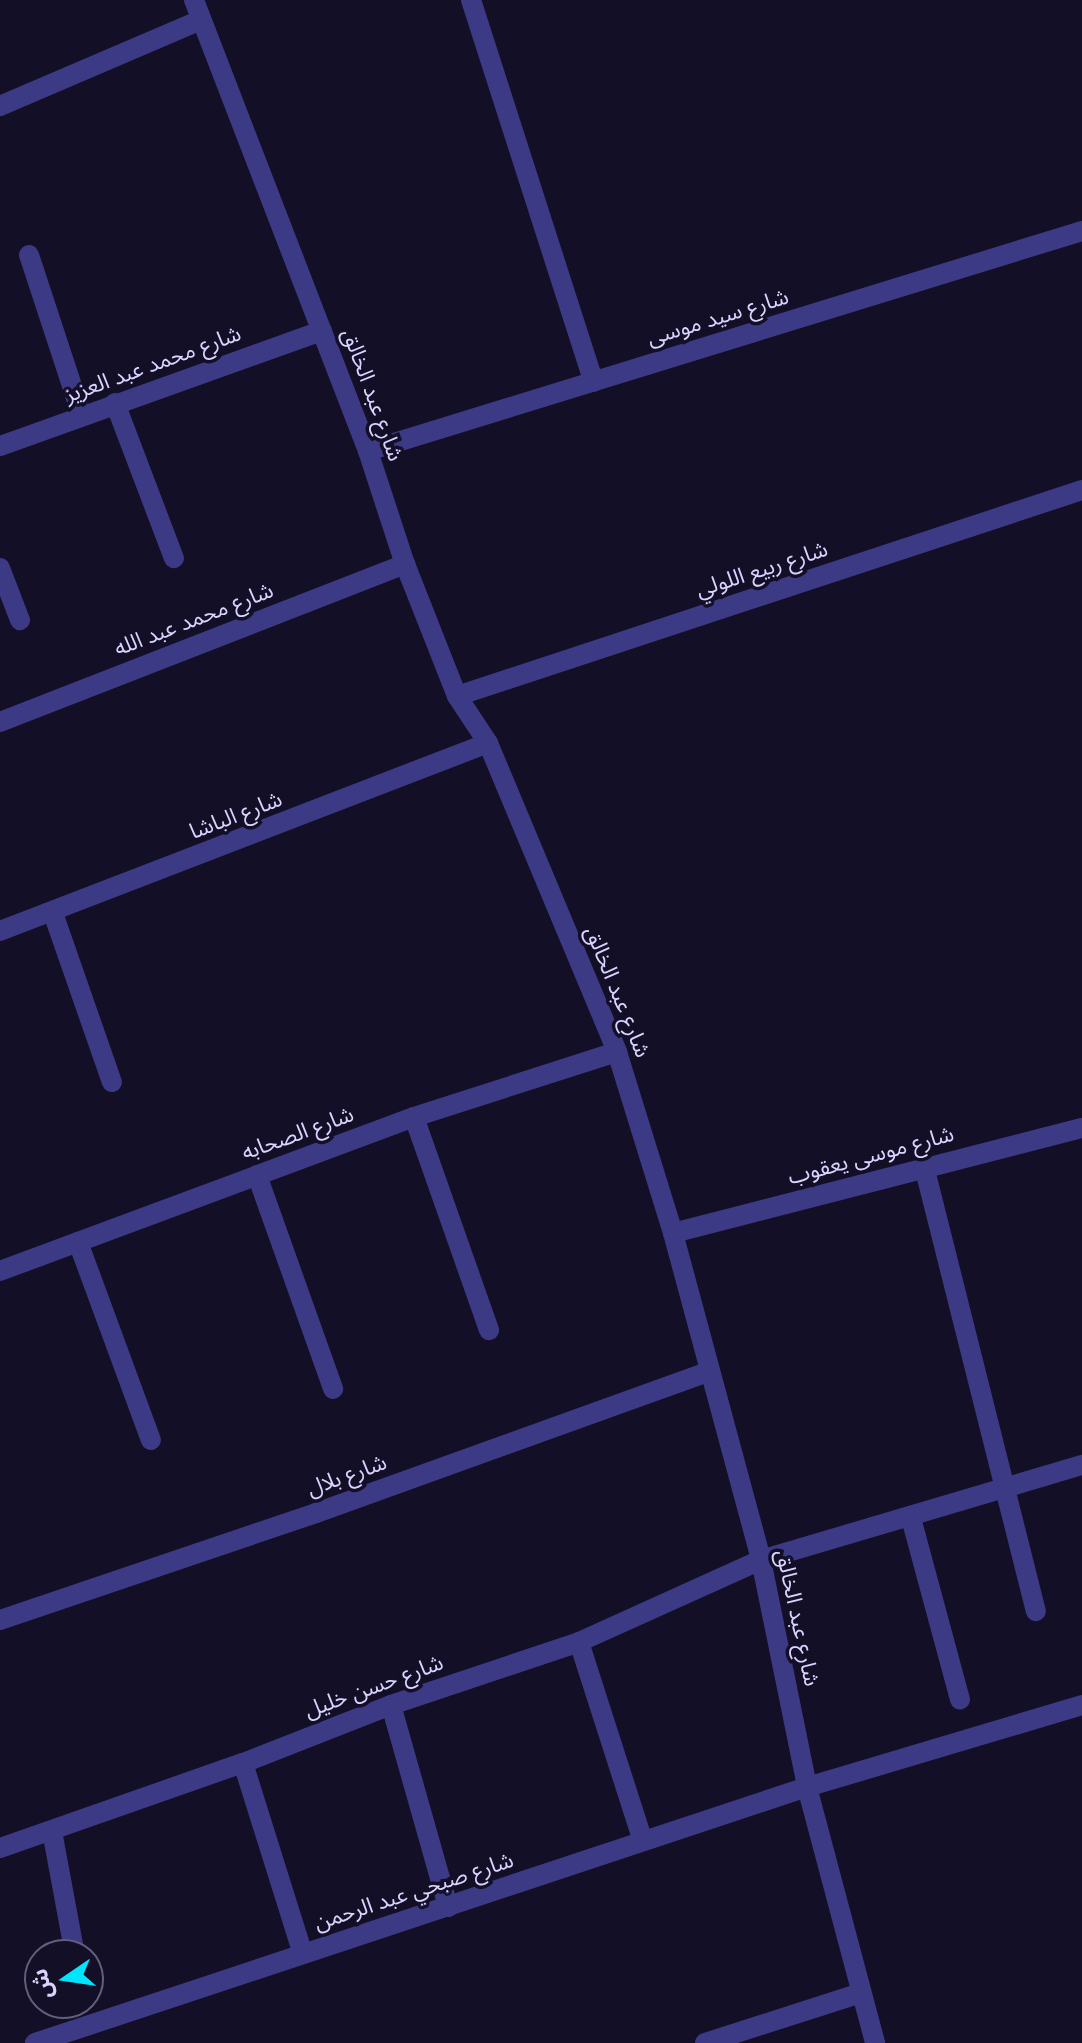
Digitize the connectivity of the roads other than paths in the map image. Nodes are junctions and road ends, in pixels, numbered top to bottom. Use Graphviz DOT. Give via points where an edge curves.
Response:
graph roads {
  1 [pos="194,0"];
  2 [pos="471,0"];
  3 [pos="201,20"];
  4 [pos="0,106"];
  5 [pos="1082,231"];
  6 [pos="29,255"];
  7 [pos="322,331"];
  8 [pos="594,382"];
  9 [pos="115,403"];
  10 [pos="82,416"];
  11 [pos="0,446"];
  12 [pos="368,451"];
  13 [pos="1082,490"];
  14 [pos="174,558"];
  15 [pos="405,564"];
  16 [pos="0,568"];
  17 [pos="20,620"];
  18 [pos="457,696"];
  19 [pos="0,722"];
  20 [pos="488,743"];
  21 [pos="53,913"];
  22 [pos="0,931"];
  23 [pos="617,1052"];
  24 [pos="112,1082"];
  25 [pos="414,1117"];
  26 [pos="1082,1128"];
  27 [pos="924,1166"];
  28 [pos="257,1175"];
  29 [pos="673,1233"];
  30 [pos="78,1242"];
  31 [pos="0,1271"];
  32 [pos="489,1330"];
  33 [pos="708,1372"];
  34 [pos="333,1389"];
  35 [pos="151,1440"];
  36 [pos="1082,1465"];
  37 [pos="1005,1486"];
  38 [pos="911,1518"];
  39 [pos="761,1560"];
  40 [pos="1036,1611"];
  41 [pos="0,1620"];
  42 [pos="579,1642"];
  43 [pos="960,1700"];
  44 [pos="391,1705"];
  45 [pos="1082,1705"];
  46 [pos="243,1763"];
  47 [pos="807,1787"];
  48 [pos="52,1831"];
  49 [pos="643,1841"];
  50 [pos="0,1848"];
  51 [pos="448,1907"];
  52 [pos="72,1939"];
  53 [pos="303,1954"];
  54 [pos="861,1993"];
  55 [pos="91,2019"];
  56 [pos="92,2024"];
  57 [pos="35,2043"];
  58 [pos="705,2043"];
  59 [pos="875,2043"];
  1 -- 3 [label="street, شارع عبد الخالق"];
  2 -- 8 [label="street"];
  3 -- 4 [label="street"];
  3 -- 7 [label="street, شارع عبد الخالق"];
  5 -- 8 [label="street, شارع سيد موسى"];
  6 -- 10 [label="street"];
  7 -- 9 [label="street, شارع محمد عبد العزيز"];
  7 -- 12 [label="street, شارع عبد الخالق"];
  8 -- 12 [label="street, شارع سيد موسى"];
  9 -- 10 [label="street, شارع محمد عبد العزيز"];
  9 -- 14 [label="street"];
  10 -- 11 [label="street, شارع محمد عبد العزيز"];
  12 -- 15 [label="street, شارع عبد الخالق"];
  13 -- 18 [label="street, شارع ربيع اللولي"];
  15 -- 18 [label="street, شارع عبد الخالق"];
  15 -- 19 [label="street, شارع محمد عبد الله"];
  16 -- 17 [label="street"];
  18 -- 20 [label="street, شارع عبد الخالق"];
  20 -- 21 [label="street, شارع الباشا"];
  20 -- 23 [label="street, شارع عبد الخالق"];
  21 -- 22 [label="street, شارع الباشا"];
  21 -- 24 [label="street"];
  23 -- 25 [label="street, شارع الصحابه"];
  23 -- 29 [label="street, شارع عبد الخالق"];
  25 -- 28 [label="street, شارع الصحابه"];
  25 -- 32 [label="street"];
  26 -- 27 [label="street, شارع موسى يعقوب"];
  27 -- 29 [label="street, شارع موسى يعقوب"];
  27 -- 37 [label="street"];
  28 -- 30 [label="street, شارع الصحابه"];
  28 -- 34 [label="street"];
  29 -- 33 [label="street, شارع عبد الخالق"];
  30 -- 31 [label="street, شارع الصحابه"];
  30 -- 35 [label="street"];
  33 -- 39 [label="street, شارع عبد الخالق"];
  33 -- 41 [label="street, شارع بلال"];
  36 -- 37 [label="street, شارع حسن خليل"];
  37 -- 38 [label="street, شارع حسن خليل"];
  37 -- 40 [label="street"];
  38 -- 39 [label="street, شارع حسن خليل"];
  38 -- 43 [label="street"];
  39 -- 42 [label="street, شارع حسن خليل"];
  39 -- 47 [label="street, شارع عبد الخالق"];
  42 -- 44 [label="street, شارع حسن خليل"];
  42 -- 49 [label="street"];
  44 -- 46 [label="street, شارع حسن خليل"];
  44 -- 51 [label="street"];
  45 -- 47 [label="street, شارع صبحي عبد الرحمن"];
  46 -- 48 [label="street, شارع حسن خليل"];
  46 -- 53 [label="street"];
  47 -- 49 [label="street, شارع صبحي عبد الرحمن"];
  47 -- 54 [label="street, شارع عبد الخالق"];
  48 -- 50 [label="street, شارع حسن خليل"];
  48 -- 52 [label="street"];
  49 -- 51 [label="street, شارع صبحي عبد الرحمن"];
  51 -- 53 [label="street, شارع صبحي عبد الرحمن"];
  53 -- 56 [label="street, شارع صبحي عبد الرحمن"];
  54 -- 58 [label="street"];
  54 -- 59 [label="street, شارع عبد الخالق"];
  55 -- 56 [label="street"];
  56 -- 57 [label="street, شارع صبحي عبد الرحمن"];
}
